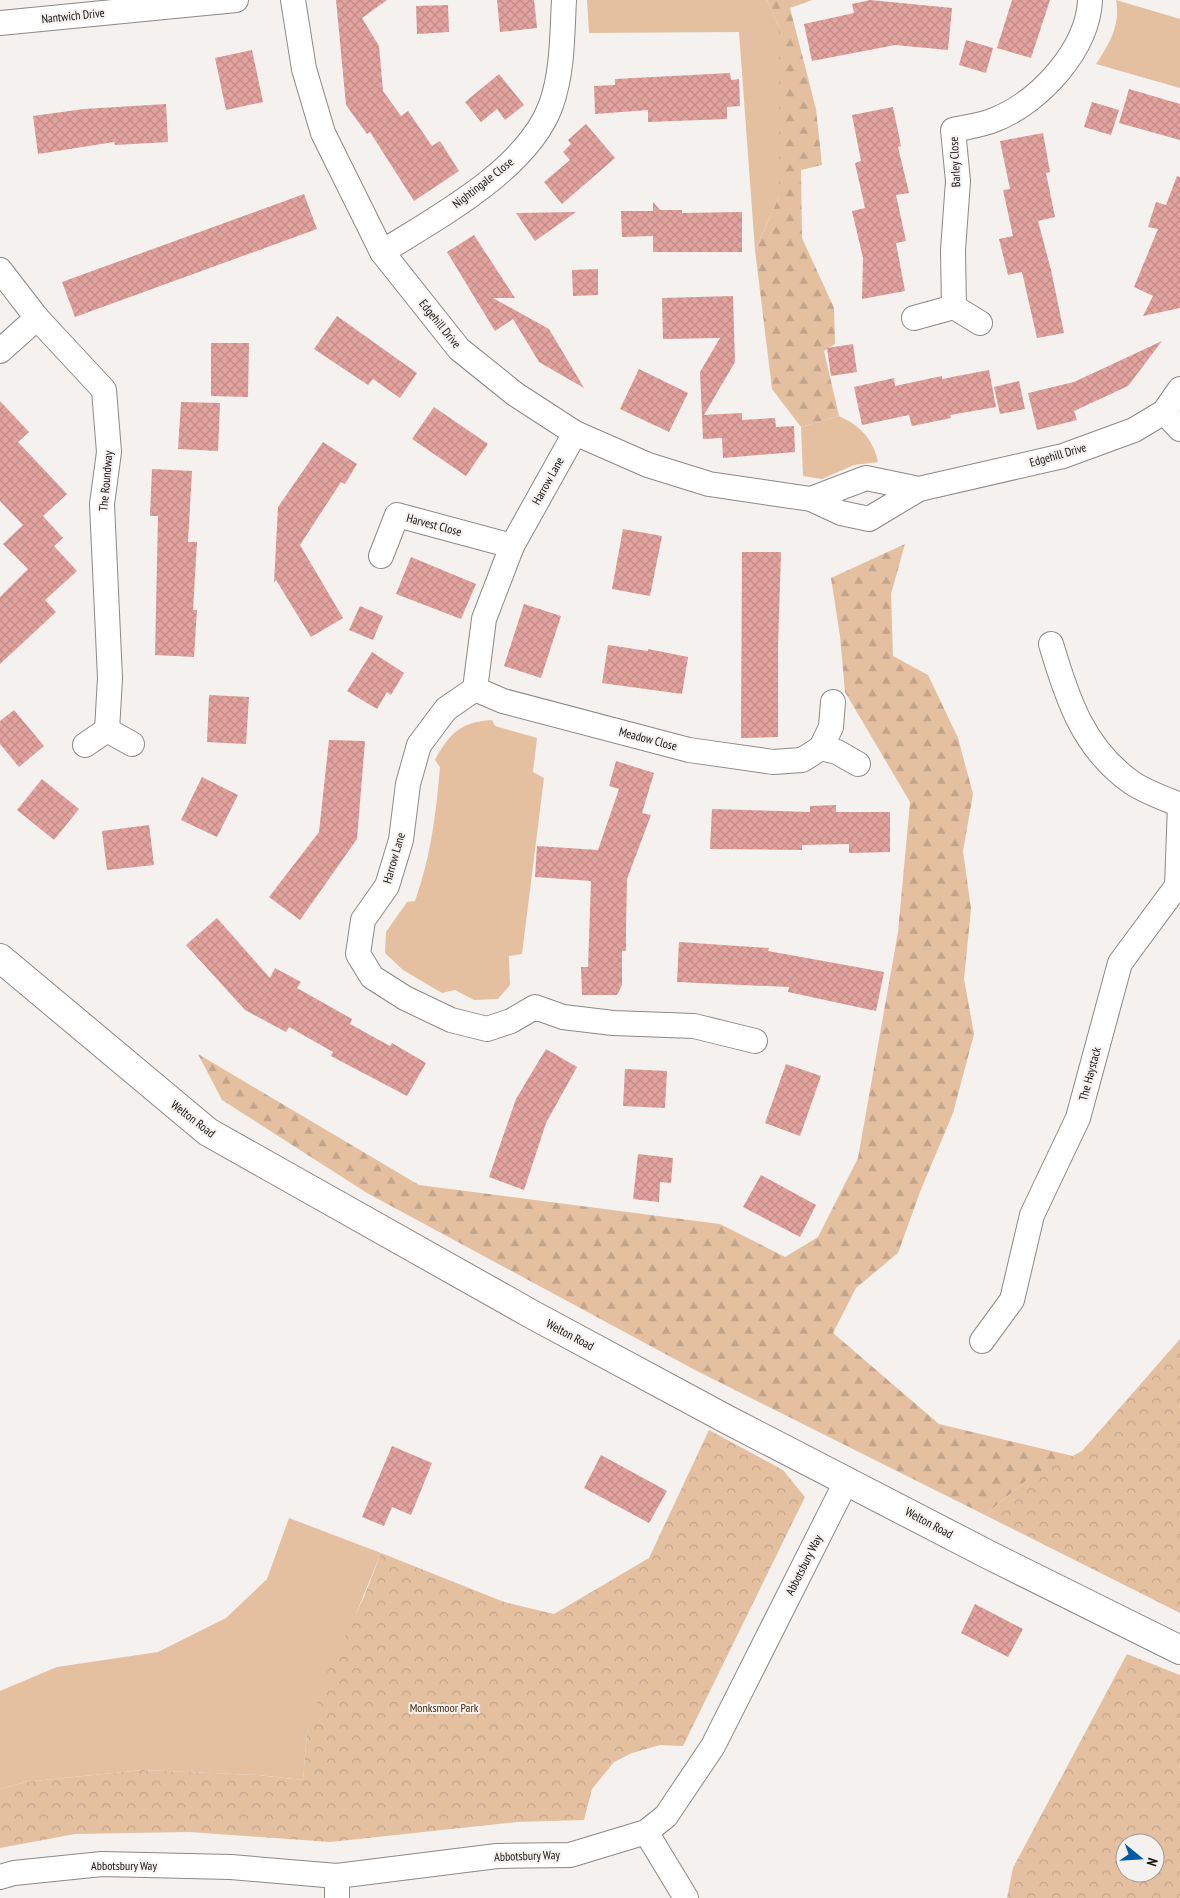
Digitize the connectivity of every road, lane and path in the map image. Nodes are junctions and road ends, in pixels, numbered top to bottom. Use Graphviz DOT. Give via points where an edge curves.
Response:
graph roads {
  1 [pos="236,0"];
  2 [pos="293,0"];
  3 [pos="564,0"];
  4 [pos="1090,0"];
  5 [pos="0,23"];
  6 [pos="382,252"];
  7 [pos="0,270"];
  8 [pos="954,307"];
  9 [pos="37,318"];
  10 [pos="914,318"];
  11 [pos="980,323"];
  12 [pos="0,351"];
  13 [pos="1180,390"];
  14 [pos="1164,412"];
  15 [pos="1180,429"];
  16 [pos="574,433"];
  17 [pos="919,489"];
  18 [pos="811,499"];
  19 [pos="512,546"];
  20 [pos="381,556"];
  21 [pos="1051,644"];
  22 [pos="475,689"];
  23 [pos="833,702"];
  24 [pos="107,730"];
  25 [pos="132,744"];
  26 [pos="85,746"];
  27 [pos="821,748"];
  28 [pos="858,764"];
  29 [pos="1180,805"];
  30 [pos="0,958"];
  31 [pos="755,1041"];
  32 [pos="982,1341"];
  33 [pos="847,1480"];
  34 [pos="1180,1650"];
  35 [pos="646,1832"];
  36 [pos="0,1877"];
  37 [pos="337,1887"];
  38 [pos="686,1898"];
  1 -- 5 [label="street, Nantwich Drive"];
  2 -- 6 [label="street, Edgehill Drive" via="304,69 324,133"];
  3 -- 6 [label="street, Nightingale Close" via="559,75 550,106 532,140 508,166 446,212"];
  4 -- 8 [label="street, Barley Close" via="1090,18 1068,62 1032,98 995,120 953,130 958,181 953,250"];
  6 -- 16 [label="street, Edgehill Drive" via="458,348 515,394"];
  7 -- 9 [label="street, The Roundway"];
  8 -- 10 [label="street"];
  8 -- 11 [label="street"];
  9 -- 12 [label="street"];
  9 -- 24 [label="street, The Roundway" via="104,390 109,452 102,504 110,678"];
  13 -- 14 [label="street, Edgehill Drive"];
  14 -- 15 [label="street"];
  14 -- 17 [label="street, Edgehill Drive" via="1134,430 1064,456"];
  16 -- 18 [label="street, Edgehill Drive" via="648,464 708,484"];
  16 -- 19 [label="street, Harrow Lane"];
  17 -- 18 [label="street, Edgehill Drive" via="866,478"];
  17 -- 18 [label="street, Edgehill Drive" via="869,519 841,512"];
  19 -- 20 [label="street, Harvest Close" via="397,516"];
  19 -- 22 [label="street, Harrow Lane" via="484,619"];
  21 -- 29 [label="street, The Haystack" via="1066,694 1092,745 1131,782"];
  22 -- 27 [label="street, Meadow Close" via="503,701 689,750 773,762 802,760"];
  22 -- 31 [label="street, Harrow Lane" via="446,709 419,745 408,784 401,840 387,886 363,920 358,954 372,976 406,998 451,1020 487,1029 511,1021 535,1007 563,1017 613,1023 694,1026"];
  23 -- 27 [label="street" via="831,727"];
  24 -- 25 [label="street"];
  24 -- 26 [label="street"];
  27 -- 28 [label="street" via="837,752"];
  29 -- 32 [label="street, The Haystack" via="1177,886 1120,963 1078,1118 1032,1214 1012,1300"];
  30 -- 33 [label="street, Welton Road" via="208,1132 542,1320"];
  33 -- 34 [label="street, Welton Road"];
  33 -- 35 [label="street, Abbotsbury Way" via="713,1746 666,1816"];
  35 -- 37 [label="street, Abbotsbury Way" via="570,1854 497,1856"];
  35 -- 38 [label="street"];
  36 -- 37 [label="street, Abbotsbury Way" via="102,1864 231,1867"];
}
